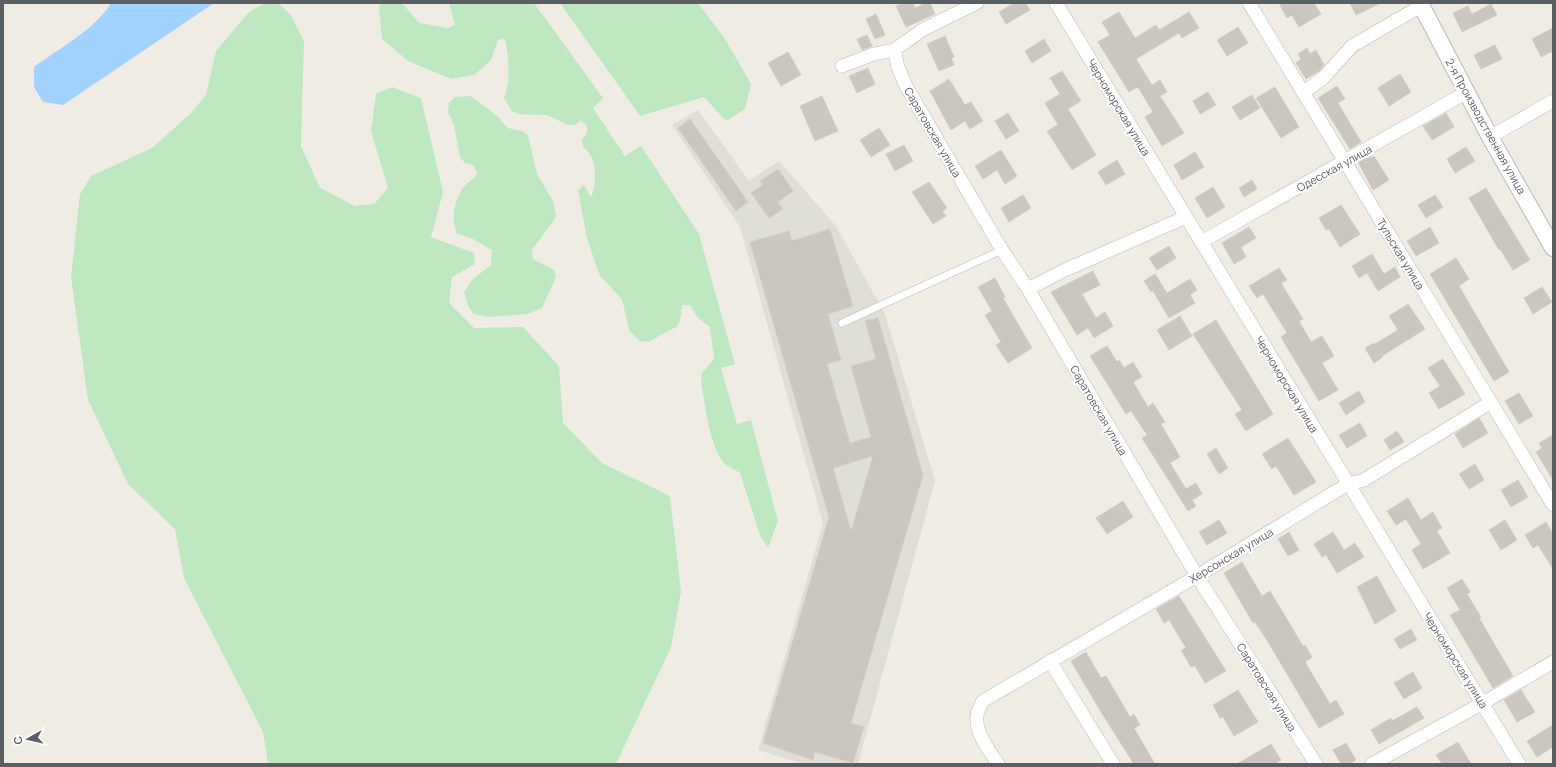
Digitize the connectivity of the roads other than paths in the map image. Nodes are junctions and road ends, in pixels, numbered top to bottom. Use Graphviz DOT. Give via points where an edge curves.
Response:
graph roads {
  1 [pos="977,3"];
  2 [pos="1056,3"];
  3 [pos="1249,3"];
  4 [pos="1420,4"];
  5 [pos="894,50"];
  6 [pos="842,66"];
  7 [pos="1467,92"];
  8 [pos="1303,93"];
  9 [pos="1553,101"];
  10 [pos="1490,137"];
  11 [pos="1344,162"];
  12 [pos="1186,217"];
  13 [pos="1201,242"];
  14 [pos="1553,248"];
  15 [pos="1002,250"];
  16 [pos="1028,289"];
  17 [pos="842,323"];
  18 [pos="1491,402"];
  19 [pos="1348,484"];
  20 [pos="1553,505"];
  21 [pos="1196,576"];
  22 [pos="1050,661"];
  23 [pos="1553,662"];
  24 [pos="1483,703"];
  25 [pos="998,764"];
  26 [pos="1113,764"];
  27 [pos="1316,764"];
  28 [pos="1372,764"];
  29 [pos="1519,764"];
  1 -- 5 [label="street" via="924,29"];
  2 -- 12 [label="street, Черноморская улица"];
  3 -- 8 [label="street, Тульская улица"];
  4 -- 7 [label="street, 2-я Производственная улица"];
  4 -- 8 [label="street" via="1352,46 1324,77"];
  5 -- 6 [label="street" via="874,54"];
  5 -- 15 [label="street, Саратовская улица" via="906,86"];
  7 -- 10 [label="street, 2-я Производственная улица"];
  7 -- 11 [label="street, Одесская улица"];
  8 -- 11 [label="street, Тульская улица"];
  9 -- 10 [label="street"];
  10 -- 14 [label="street, 2-я Производственная улица"];
  11 -- 13 [label="street, Одесская улица"];
  11 -- 18 [label="street, Тульская улица"];
  12 -- 13 [label="street, Черноморская улица"];
  12 -- 16 [label="street"];
  13 -- 19 [label="street, Черноморская улица"];
  15 -- 16 [label="street, Саратовская улица"];
  15 -- 17 [label="lane"];
  16 -- 21 [label="street, Саратовская улица"];
  18 -- 19 [label="street, Херсонская улица" via="1364,480"];
  18 -- 20 [label="street, Тульская улица"];
  19 -- 21 [label="street, Херсонская улица"];
  19 -- 24 [label="street, Черноморская улица"];
  21 -- 22 [label="street, Херсонская улица"];
  21 -- 27 [label="street, Саратовская улица"];
  22 -- 25 [label="street, Херсонская улица" via="983,701 976,714 981,736"];
  22 -- 26 [label="street"];
  23 -- 24 [label="street"];
  24 -- 28 [label="street"];
  24 -- 29 [label="street, Черноморская улица"];
}
